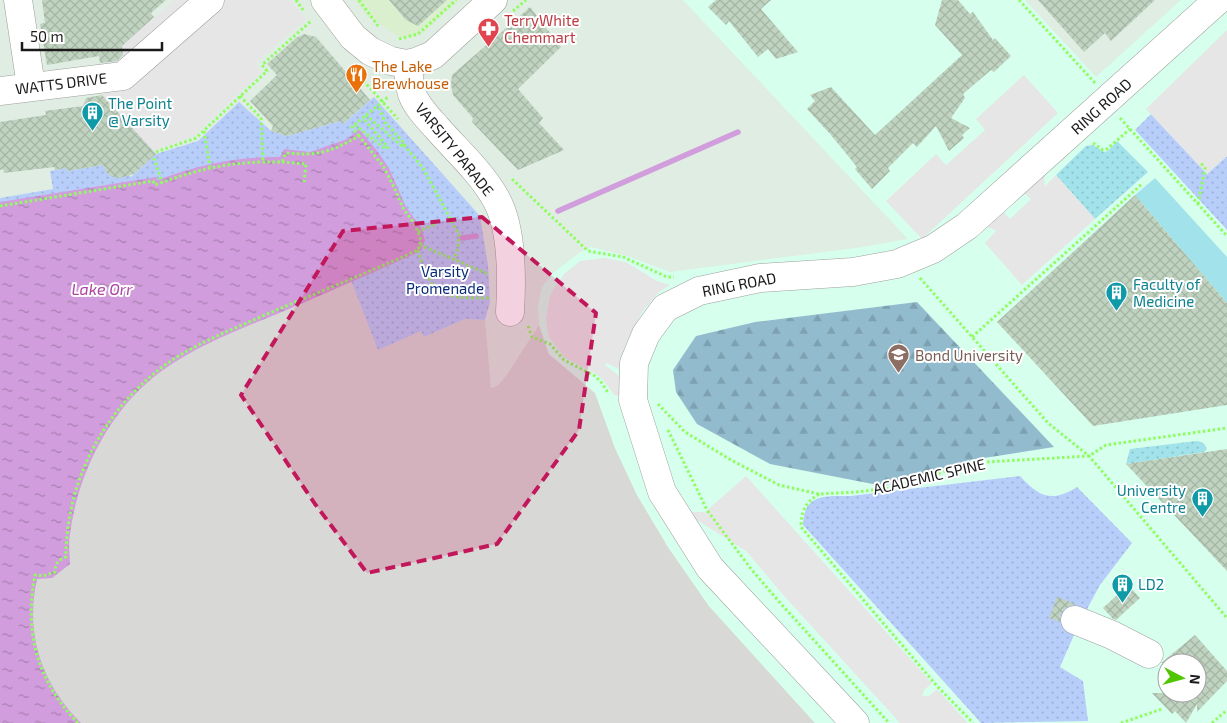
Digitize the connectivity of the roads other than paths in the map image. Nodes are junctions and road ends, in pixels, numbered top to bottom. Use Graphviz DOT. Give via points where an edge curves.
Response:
graph roads {
  1 [pos="18,0"];
  2 [pos="210,0"];
  3 [pos="493,0"];
  4 [pos="1218,0"];
  5 [pos="318,10"];
  6 [pos="403,51"];
  7 [pos="31,86"];
  8 [pos="0,91"];
  9 [pos="503,306"];
  10 [pos="1075,620"];
  11 [pos="1149,654"];
  12 [pos="854,723"];
  1 -- 7 [label="street"];
  2 -- 7 [label="street, WATTS DRIVE" via="123,76"];
  3 -- 6 [label="street" via="433,55 416,62"];
  4 -- 12 [label="street, RING ROAD" via="976,217 933,249 876,269 760,278 699,291 665,308 646,334 634,364 633,400 662,492 710,568"];
  5 -- 6 [label="street" via="370,51 391,61"];
  6 -- 9 [label="street, VARSITY PARADE" via="418,106 484,180 497,201 504,220 512,282"];
  7 -- 8 [label="street, WATTS DRIVE"];
  10 -- 11 [label="street" via="1112,634"];
}
